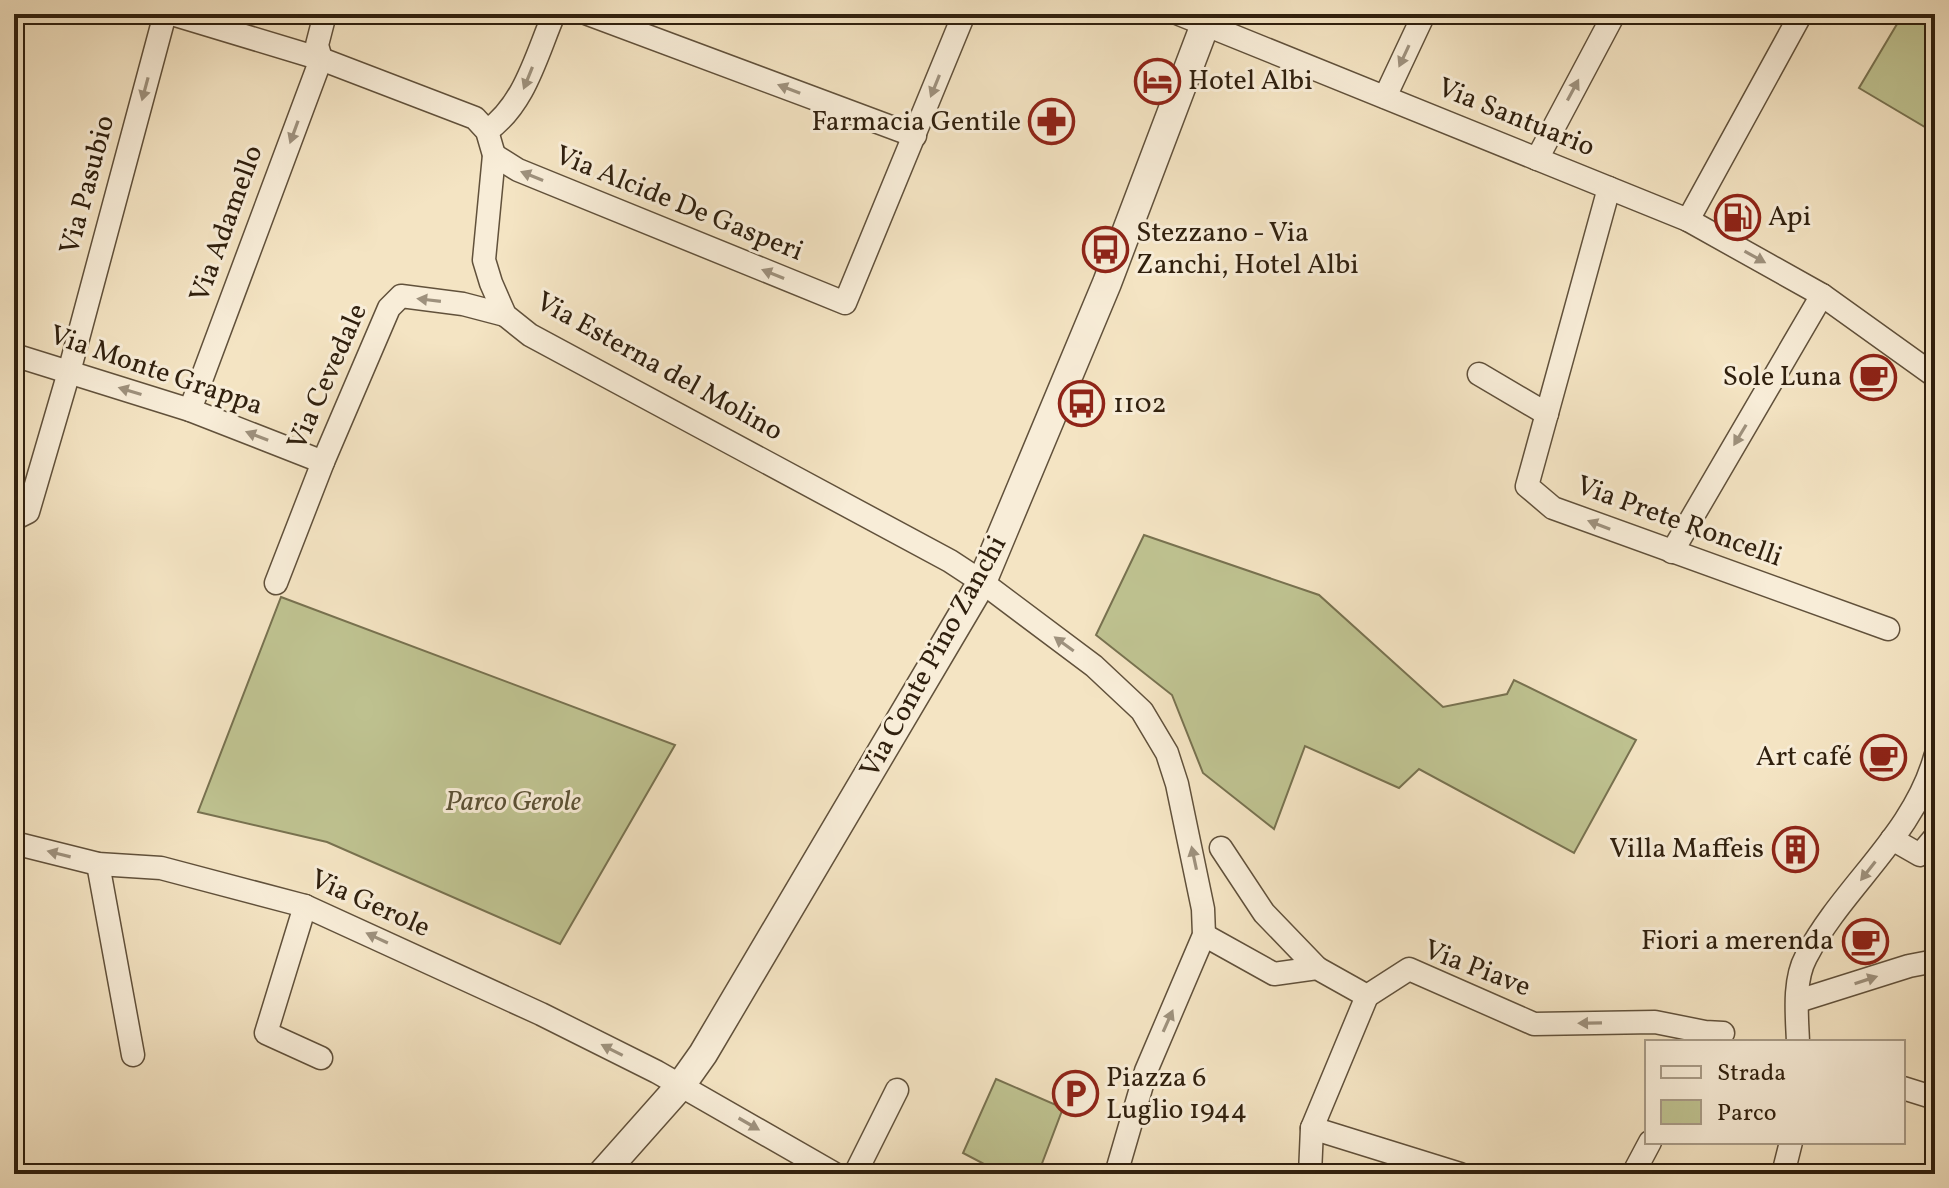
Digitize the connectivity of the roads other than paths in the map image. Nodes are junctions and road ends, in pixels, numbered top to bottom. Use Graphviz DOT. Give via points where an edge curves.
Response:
graph roads {
  1 [pos="165,14"];
  2 [pos="172,14"];
  3 [pos="325,14"];
  4 [pos="554,14"];
  5 [pos="588,14"];
  6 [pos="964,14"];
  7 [pos="1424,14"];
  8 [pos="1614,14"];
  9 [pos="1801,14"];
  10 [pos="1198,17"];
  11 [pos="321,59"];
  12 [pos="1385,97"];
  13 [pos="487,131"];
  14 [pos="915,136"];
  15 [pos="494,155"];
  16 [pos="1537,159"];
  17 [pos="1609,188"];
  18 [pos="1688,220"];
  19 [pos="1822,295"];
  20 [pos="505,315"];
  21 [pos="14,355"];
  22 [pos="69,372"];
  23 [pos="1479,374"];
  24 [pos="1935,376"];
  25 [pos="190,410"];
  26 [pos="1547,414"];
  27 [pos="323,462"];
  28 [pos="14,519"];
  29 [pos="1672,552"];
  30 [pos="982,582"];
  31 [pos="276,583"];
  32 [pos="1888,629"];
  33 [pos="1935,757"];
  34 [pos="1935,837"];
  35 [pos="1892,839"];
  36 [pos="14,843"];
  37 [pos="1221,848"];
  38 [pos="98,864"];
  39 [pos="305,906"];
  40 [pos="1204,935"];
  41 [pos="1935,961"];
  42 [pos="1317,968"];
  43 [pos="1367,996"];
  44 [pos="1798,1001"];
  45 [pos="1720,1037"];
  46 [pos="1798,1040"];
  47 [pos="133,1055"];
  48 [pos="321,1058"];
  49 [pos="681,1085"];
  50 [pos="1905,1089"];
  51 [pos="897,1090"];
  52 [pos="1935,1098"];
  53 [pos="1312,1128"];
  54 [pos="1649,1144"];
  55 [pos="1790,1144"];
  56 [pos="602,1174"];
  57 [pos="835,1174"];
  58 [pos="855,1174"];
  59 [pos="1116,1174"];
  60 [pos="1310,1174"];
  61 [pos="1460,1174"];
  62 [pos="1633,1174"];
  63 [pos="1783,1174"];
  1 -- 22 [label="street, Via Pasubio, one-way"];
  2 -- 11 [label="street"];
  3 -- 11 [label="street" via="317,45"];
  4 -- 13 [label="street, one-way" via="520,98"];
  14 -- 5 [label="street, one-way"];
  6 -- 14 [label="street, one-way"];
  7 -- 12 [label="street, one-way"];
  16 -- 8 [label="street, one-way"];
  9 -- 18 [label="street"];
  10 -- 12 [label="street, Via Santuario"];
  10 -- 30 [label="street, Via Conte Pino Zanchi" via="1107,283"];
  11 -- 13 [label="street" via="461,111"];
  11 -- 25 [label="street, Via Adamello, one-way"];
  12 -- 16 [label="street, Via Santuario"];
  13 -- 15 [label="street, Via Esterna del Molino"];
  14 -- 15 [label="street, Via Alcide De Gasperi, one-way" via="845,303 518,170"];
  15 -- 20 [label="street, Via Esterna del Molino" via="484,260"];
  16 -- 17 [label="street, Via Santuario"];
  17 -- 18 [label="street, Via Santuario"];
  17 -- 26 [label="street, Via Prete Roncelli"];
  18 -- 19 [label="street, Via Santuario, one-way"];
  19 -- 24 [label="street, Via Santuario"];
  19 -- 29 [label="street, one-way"];
  20 -- 27 [label="street, Via Cevedale, one-way" via="401,296 389,308"];
  20 -- 30 [label="street, Via Esterna del Molino" via="530,335"];
  21 -- 22 [label="street, Via Monte Grappa"];
  25 -- 22 [label="street, Via Monte Grappa, one-way"];
  22 -- 28 [label="street, Via Pasubio" via="28,512"];
  23 -- 26 [label="street"];
  27 -- 25 [label="street, Via Monte Grappa, one-way"];
  29 -- 26 [label="street, Via Prete Roncelli, one-way" via="1553,508 1527,486"];
  27 -- 31 [label="street, Via Cevedale"];
  29 -- 32 [label="street, Via Prete Roncelli"];
  40 -- 30 [label="street, Via Esterna del Molino, one-way" via="1197,871 1177,784 1167,753 1142,711 1094,666"];
  30 -- 49 [label="street, Via Conte Pino Zanchi"];
  33 -- 35 [label="street" via="1913,812"];
  34 -- 35 [label="street" via="1920,855"];
  35 -- 44 [label="street, one-way" via="1805,958"];
  38 -- 36 [label="street, Via Gerole, one-way"];
  37 -- 42 [label="street" via="1264,913"];
  38 -- 39 [label="street, Via Gerole" via="161,868"];
  38 -- 47 [label="street"];
  39 -- 48 [label="street" via="266,1033"];
  49 -- 39 [label="street, Via Gerole, one-way"];
  40 -- 42 [label="street" via="1274,974"];
  59 -- 40 [label="street, one-way" via="1146,1071"];
  44 -- 41 [label="street, one-way"];
  42 -- 43 [label="street"];
  45 -- 43 [label="street, Via Piave, one-way" via="1655,1022 1534,1024 1409,969"];
  43 -- 53 [label="street"];
  44 -- 46 [label="street"];
  49 -- 56 [label="street, Via Conte Pino Zanchi"];
  49 -- 57 [label="street, Via Gerole, one-way"];
  50 -- 52 [label="street"];
  51 -- 58 [label="street"];
  53 -- 60 [label="street"];
  53 -- 61 [label="street"];
  54 -- 62 [label="street"];
  55 -- 63 [label="street"];
}
